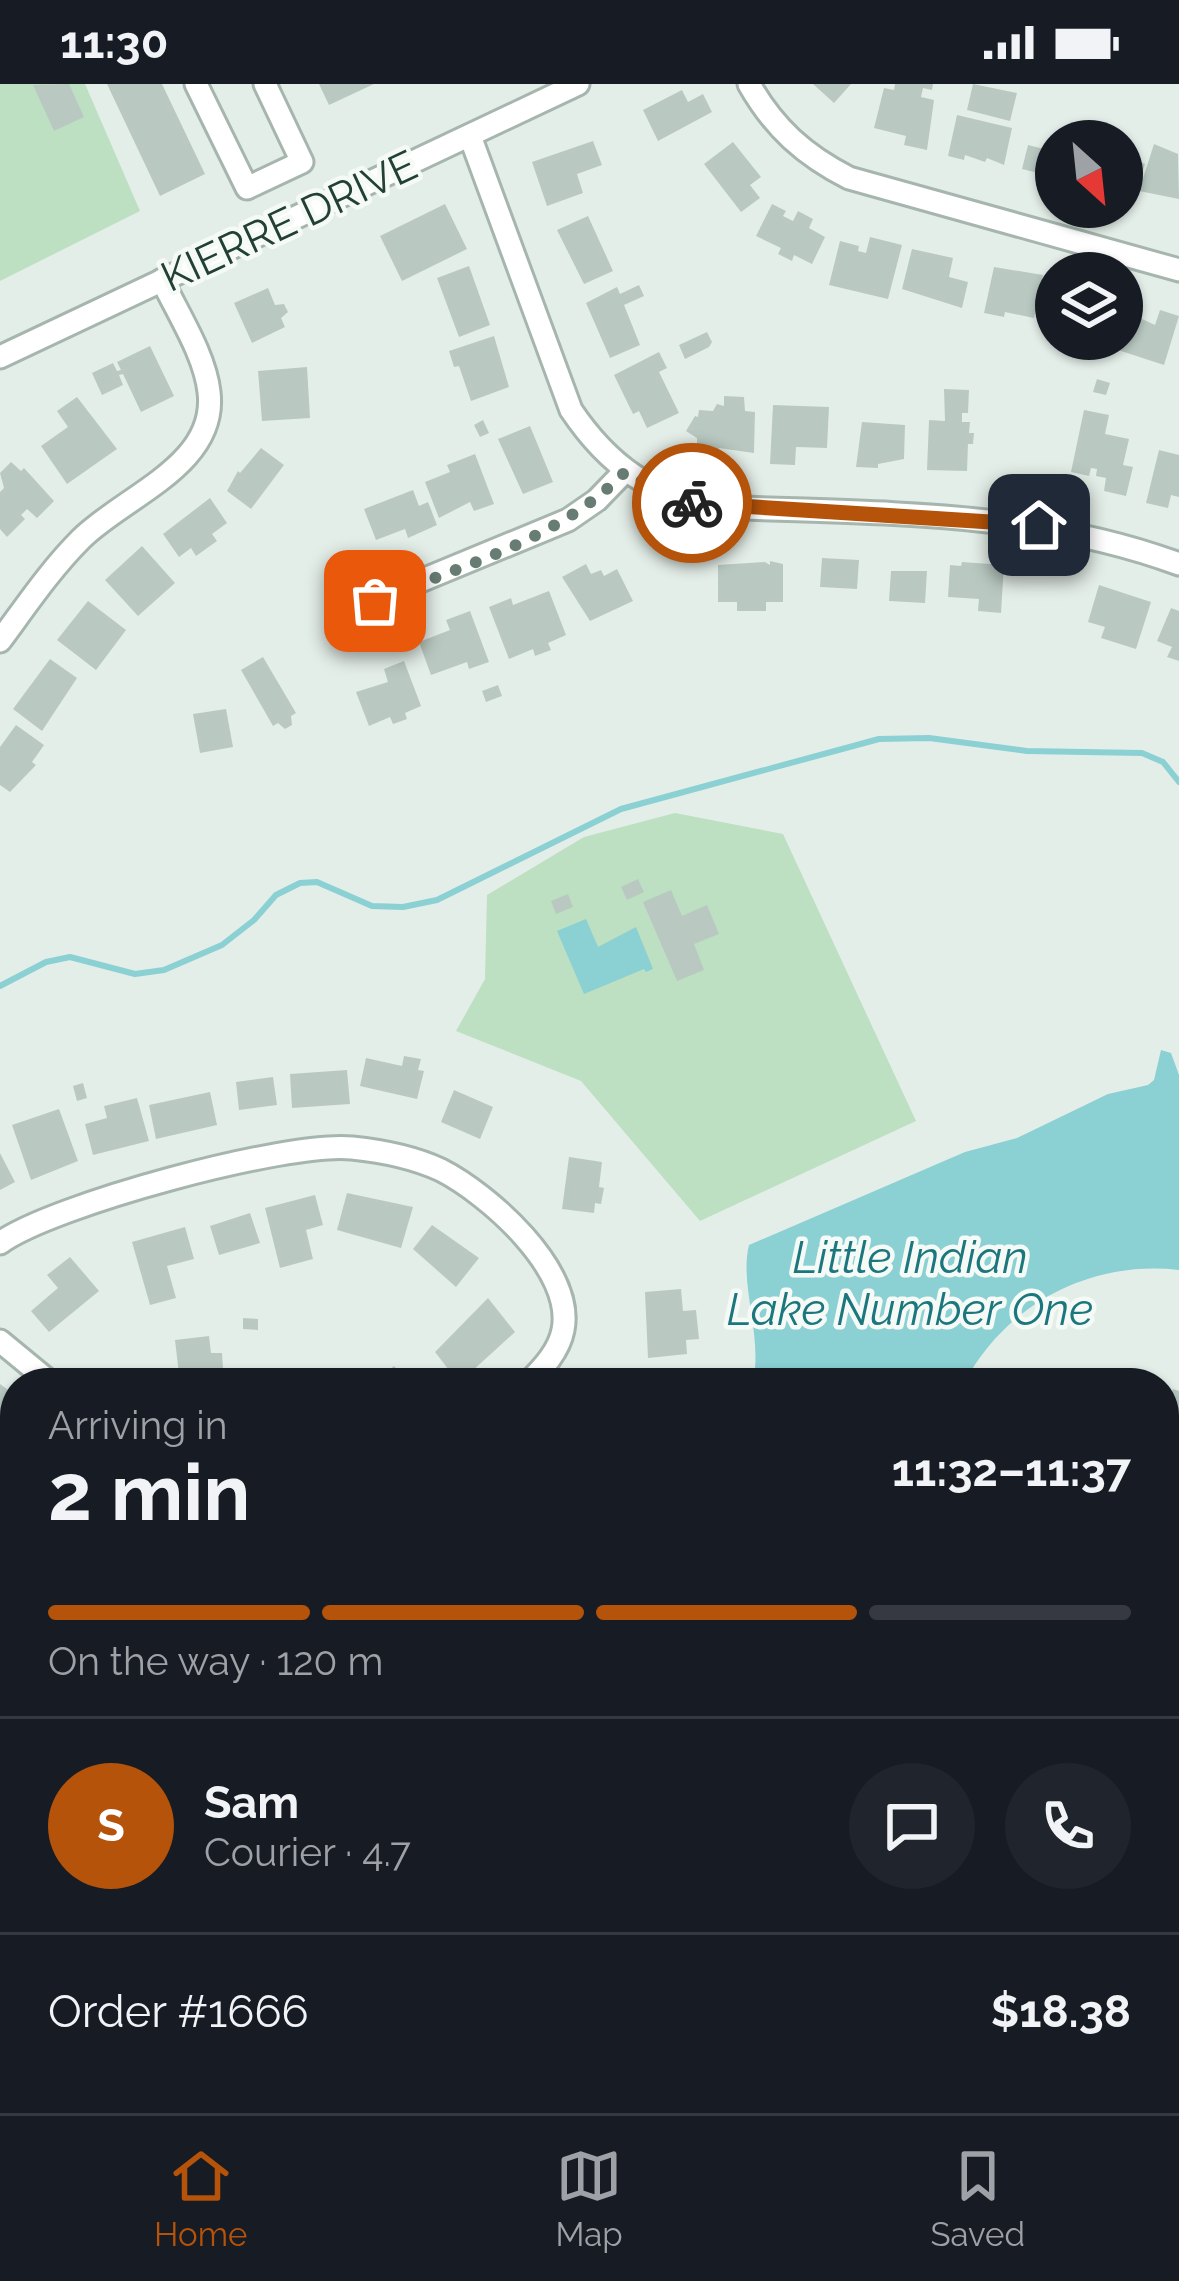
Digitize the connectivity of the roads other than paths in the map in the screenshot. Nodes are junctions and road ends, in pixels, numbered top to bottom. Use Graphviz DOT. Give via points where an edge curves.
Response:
graph roads {
  1 [pos="196,84"];
  2 [pos="265,84"];
  3 [pos="578,84"];
  4 [pos="749,84"];
  5 [pos="470,136"];
  6 [pos="1179,270"];
  7 [pos="163,280"];
  8 [pos="0,357"];
  9 [pos="625,472"];
  10 [pos="1179,564"];
  11 [pos="338,615"];
  12 [pos="0,641"];
  13 [pos="0,1243"];
  14 [pos="0,1341"];
  15 [pos="33,1368"];
  16 [pos="542,1368"];
  1 -- 2 [label="street" via="247,188 302,162"];
  3 -- 5 [label="street, KIERRE DRIVE"];
  4 -- 6 [label="street" via="788,138 849,178"];
  5 -- 7 [label="street, KIERRE DRIVE"];
  5 -- 9 [label="street" via="571,410"];
  7 -- 8 [label="street, KIERRE DRIVE"];
  7 -- 12 [label="street" via="205,374 205,426 188,457 60,561"];
  9 -- 10 [label="street" via="692,503 1020,523"];
  9 -- 11 [label="street" via="568,520"];
  13 -- 16 [label="street" via="56,1213 256,1159 323,1147 383,1152 441,1171 524,1238 562,1303 563,1332"];
  14 -- 15 [label="street"];
}
